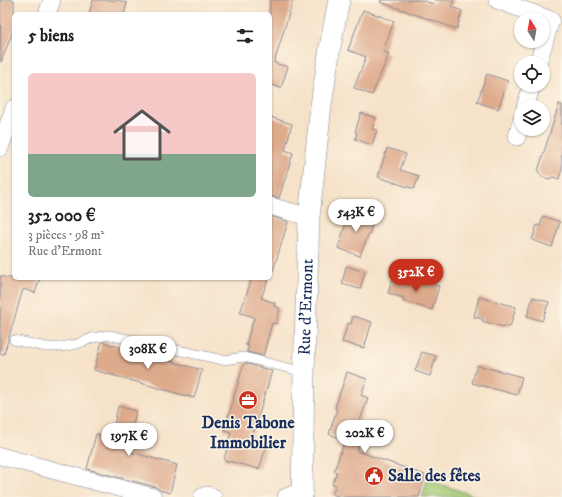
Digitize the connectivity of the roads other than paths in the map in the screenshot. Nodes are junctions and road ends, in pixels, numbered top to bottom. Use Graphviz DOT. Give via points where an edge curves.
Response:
graph roads {
  1 [pos="52,0"];
  2 [pos="340,0"];
  3 [pos="497,0"];
  4 [pos="48,12"];
  5 [pos="540,56"];
  6 [pos="12,120"];
  7 [pos="10,132"];
  8 [pos="0,148"];
  9 [pos="272,207"];
  10 [pos="309,217"];
  11 [pos="14,340"];
  12 [pos="304,372"];
  13 [pos="0,456"];
  14 [pos="297,495"];
  15 [pos="153,497"];
  16 [pos="202,497"];
  17 [pos="213,497"];
  1 -- 4 [label="street"];
  2 -- 10 [label="street, Rue d'Ermont" via="322,98"];
  3 -- 5 [label="street" via="551,20"];
  6 -- 7 [label="street"];
  7 -- 8 [label="street"];
  9 -- 10 [label="street"];
  10 -- 12 [label="street, Rue d'Ermont"];
  11 -- 12 [label="lane" via="46,347 61,347 109,335 223,360 244,357"];
  12 -- 14 [label="street, Rue d'Ermont"];
  13 -- 15 [label="street"];
  16 -- 17 [label="street"];
}
